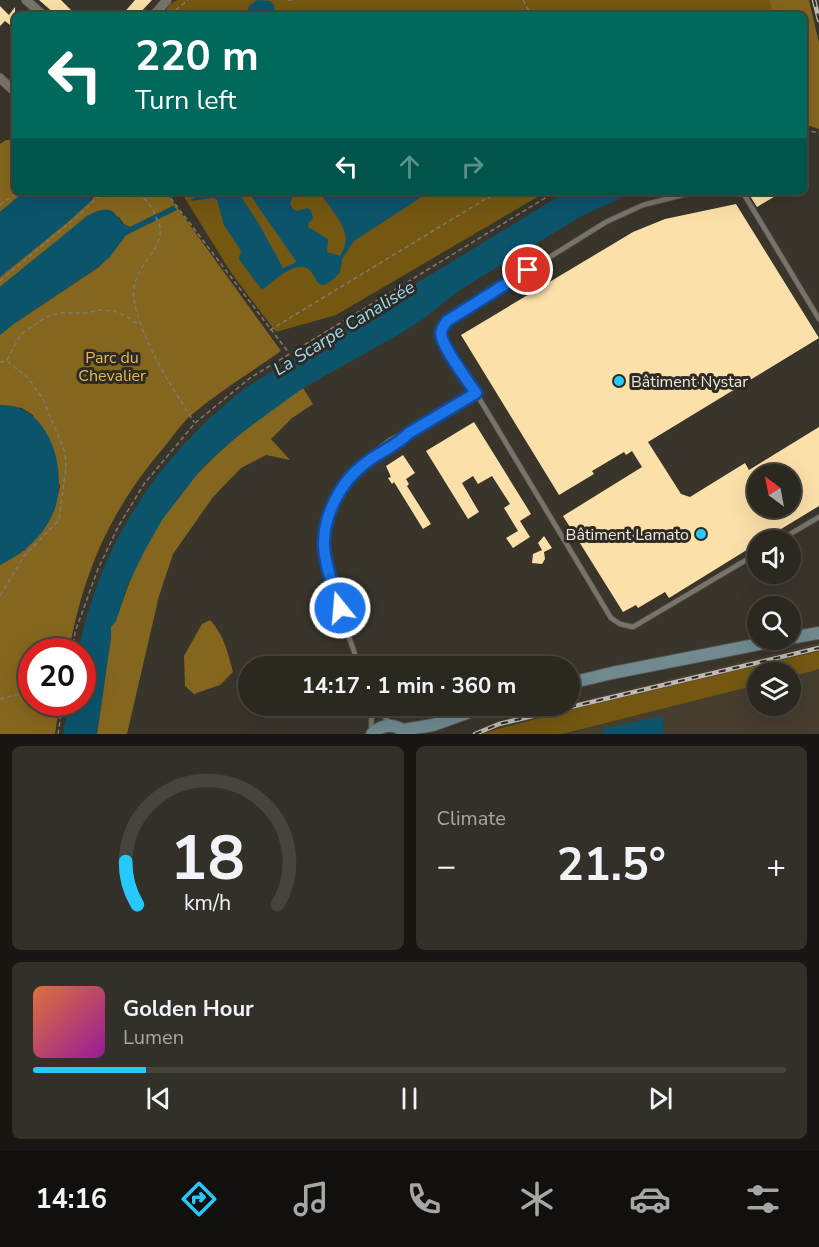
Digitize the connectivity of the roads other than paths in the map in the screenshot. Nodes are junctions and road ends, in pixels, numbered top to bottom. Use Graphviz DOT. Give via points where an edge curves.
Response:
graph roads {
  1 [pos="26,0"];
  2 [pos="167,0"];
  3 [pos="40,12"];
  4 [pos="157,12"];
  5 [pos="0,78"];
  6 [pos="12,89"];
  7 [pos="682,195"];
  8 [pos="744,195"];
  9 [pos="819,319"];
  10 [pos="476,393"];
  11 [pos="819,517"];
  12 [pos="797,530"];
  13 [pos="747,560"];
  14 [pos="819,633"];
  15 [pos="801,636"];
  16 [pos="747,646"];
  17 [pos="356,656"];
  18 [pos="580,681"];
  19 [pos="372,716"];
  20 [pos="385,716"];
  21 [pos="458,716"];
  22 [pos="433,725"];
  23 [pos="401,730"];
  24 [pos="371,734"];
  25 [pos="423,734"];
  1 -- 3 [label="street"];
  2 -- 4 [label="street"];
  5 -- 6 [label="street"];
  7 -- 10 [label="lane" via="643,205 606,222 447,321 441,334 444,345"];
  8 -- 9 [label="lane"];
  10 -- 13 [label="lane" via="611,618 620,624 633,627"];
  10 -- 17 [label="lane" via="365,463 341,489 332,508 324,546"];
  11 -- 12 [label="lane"];
  14 -- 15 [label="street"];
  16 -- 18 [label="street"];
  19 -- 24 [label="lane"];
  20 -- 23 [label="lane"];
  21 -- 22 [label="street"];
  22 -- 23 [label="street"];
  22 -- 25 [label="street"];
  23 -- 24 [label="street" via="379,728"];
}
